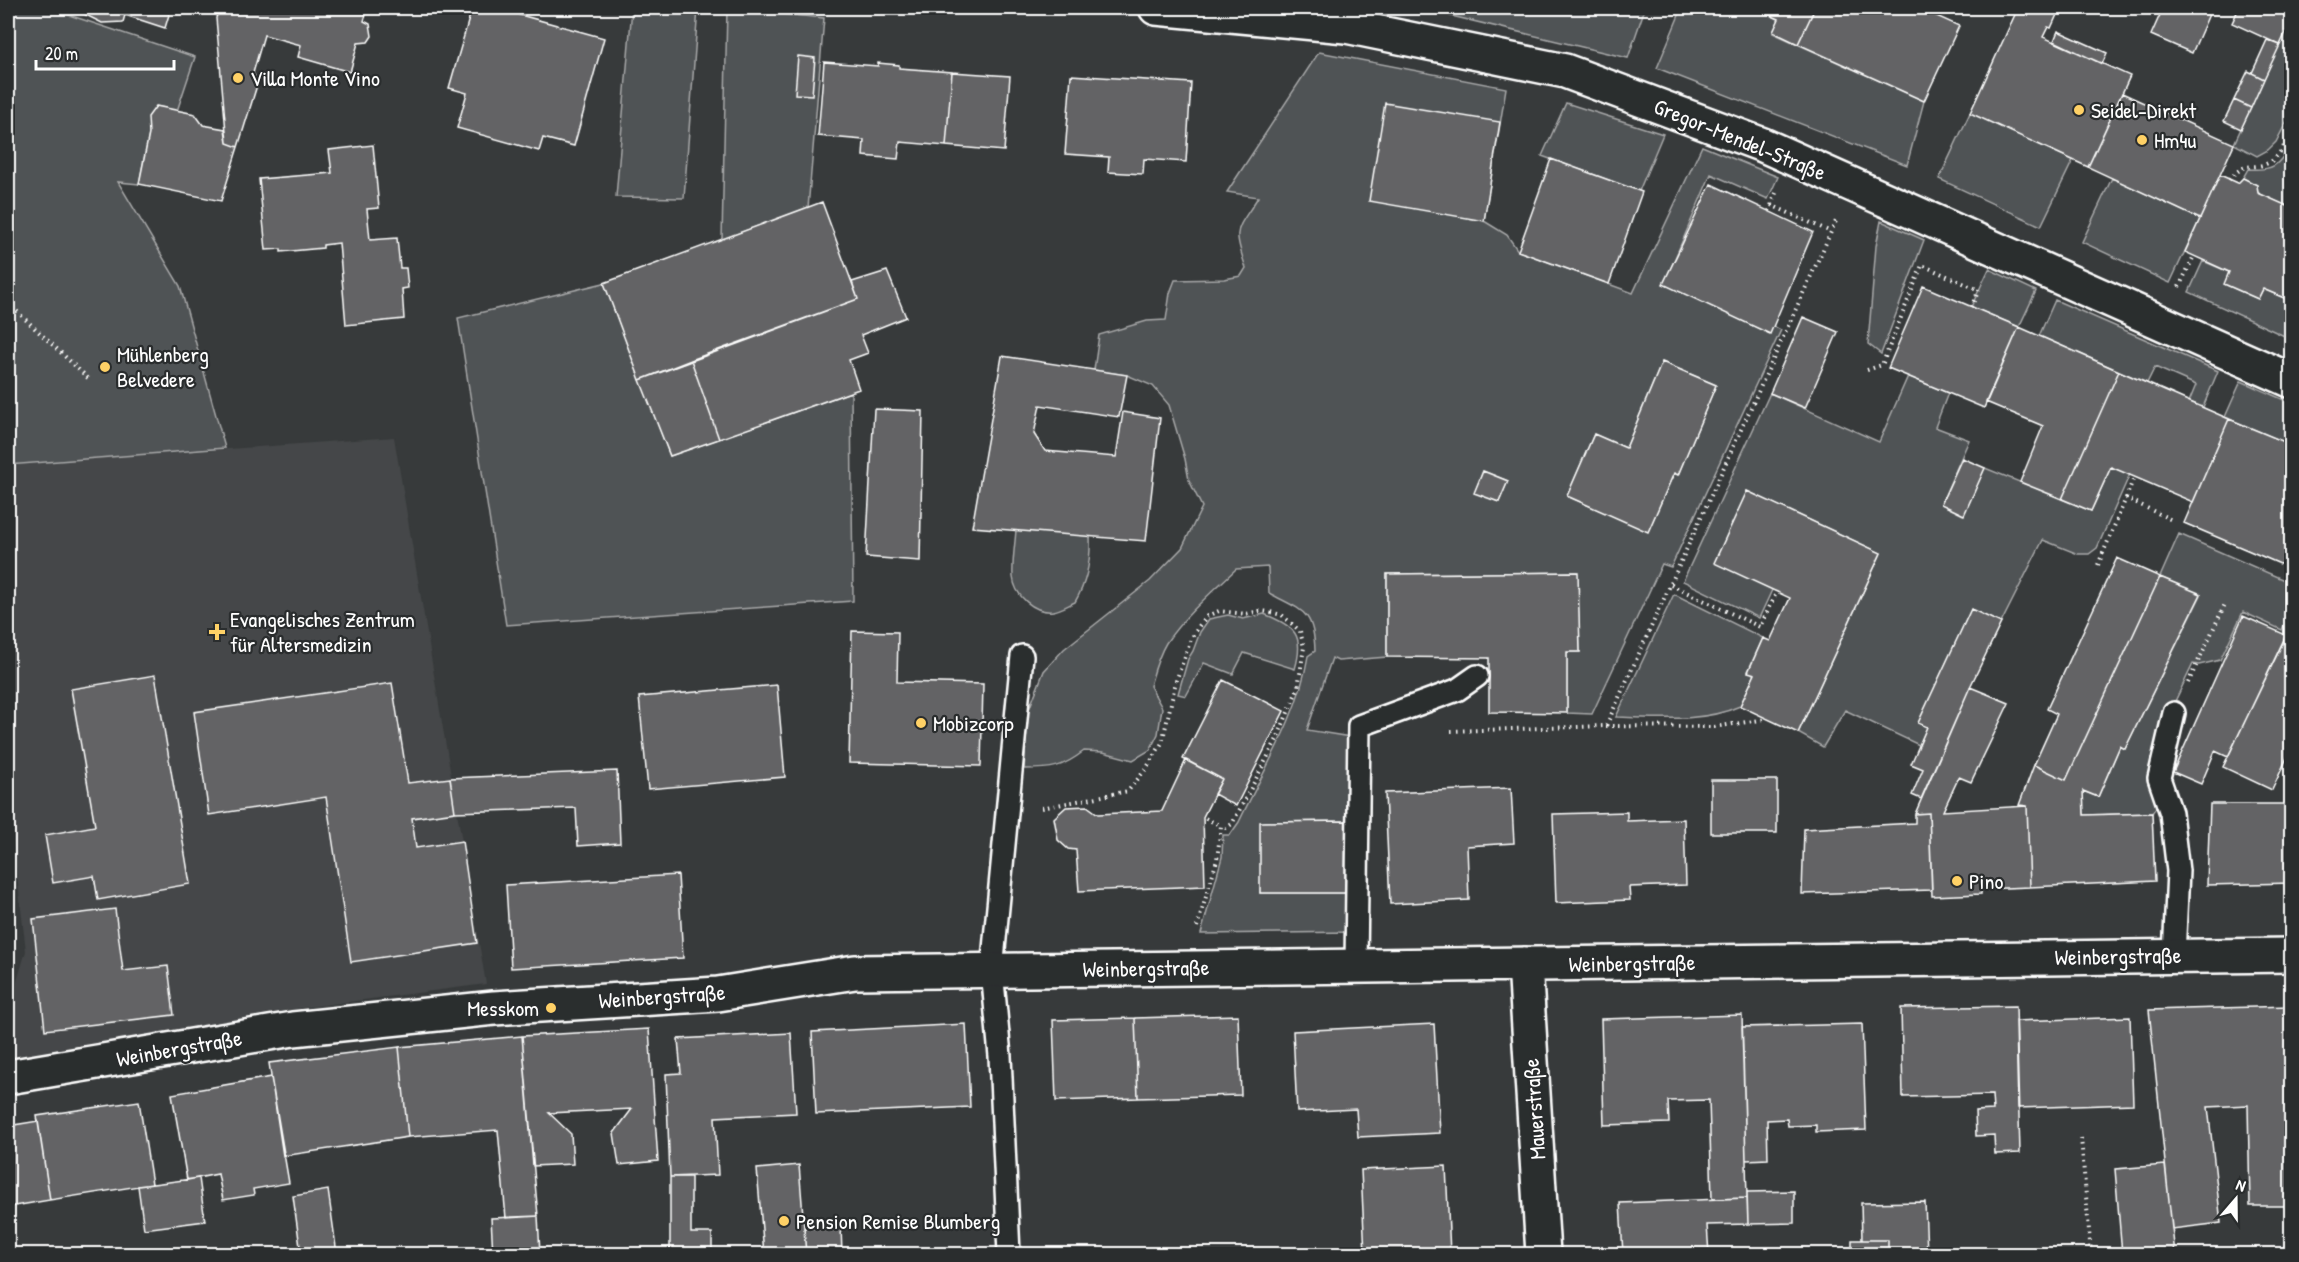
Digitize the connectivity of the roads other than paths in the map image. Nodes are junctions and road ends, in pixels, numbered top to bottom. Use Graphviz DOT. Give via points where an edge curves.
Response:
graph roads {
  1 [pos="1156,8"];
  2 [pos="1350,16"];
  3 [pos="2292,381"];
  4 [pos="1022,656"];
  5 [pos="1477,676"];
  6 [pos="2174,713"];
  7 [pos="2292,955"];
  8 [pos="2174,956"];
  9 [pos="1525,964"];
  10 [pos="1356,966"];
  11 [pos="992,970"];
  12 [pos="8,1077"];
  13 [pos="1009,1254"];
  14 [pos="1543,1254"];
  1 -- 2 [label="street, Gregor-Mendel-Straße"];
  2 -- 3 [label="street, Gregor-Mendel-Straße" via="1565,71 1763,145"];
  4 -- 11 [label="lane"];
  5 -- 10 [label="lane" via="1456,690 1359,726"];
  6 -- 8 [label="lane" via="2159,778 2171,813 2178,871"];
  7 -- 8 [label="street, Weinbergstraße"];
  8 -- 9 [label="street, Weinbergstraße"];
  9 -- 10 [label="street, Weinbergstraße"];
  9 -- 14 [label="street, Mauerstraße"];
  10 -- 11 [label="street, Weinbergstraße"];
  11 -- 12 [label="street, Weinbergstraße" via="855,972 718,994 494,1008 293,1029"];
  11 -- 13 [label="lane"];
}
